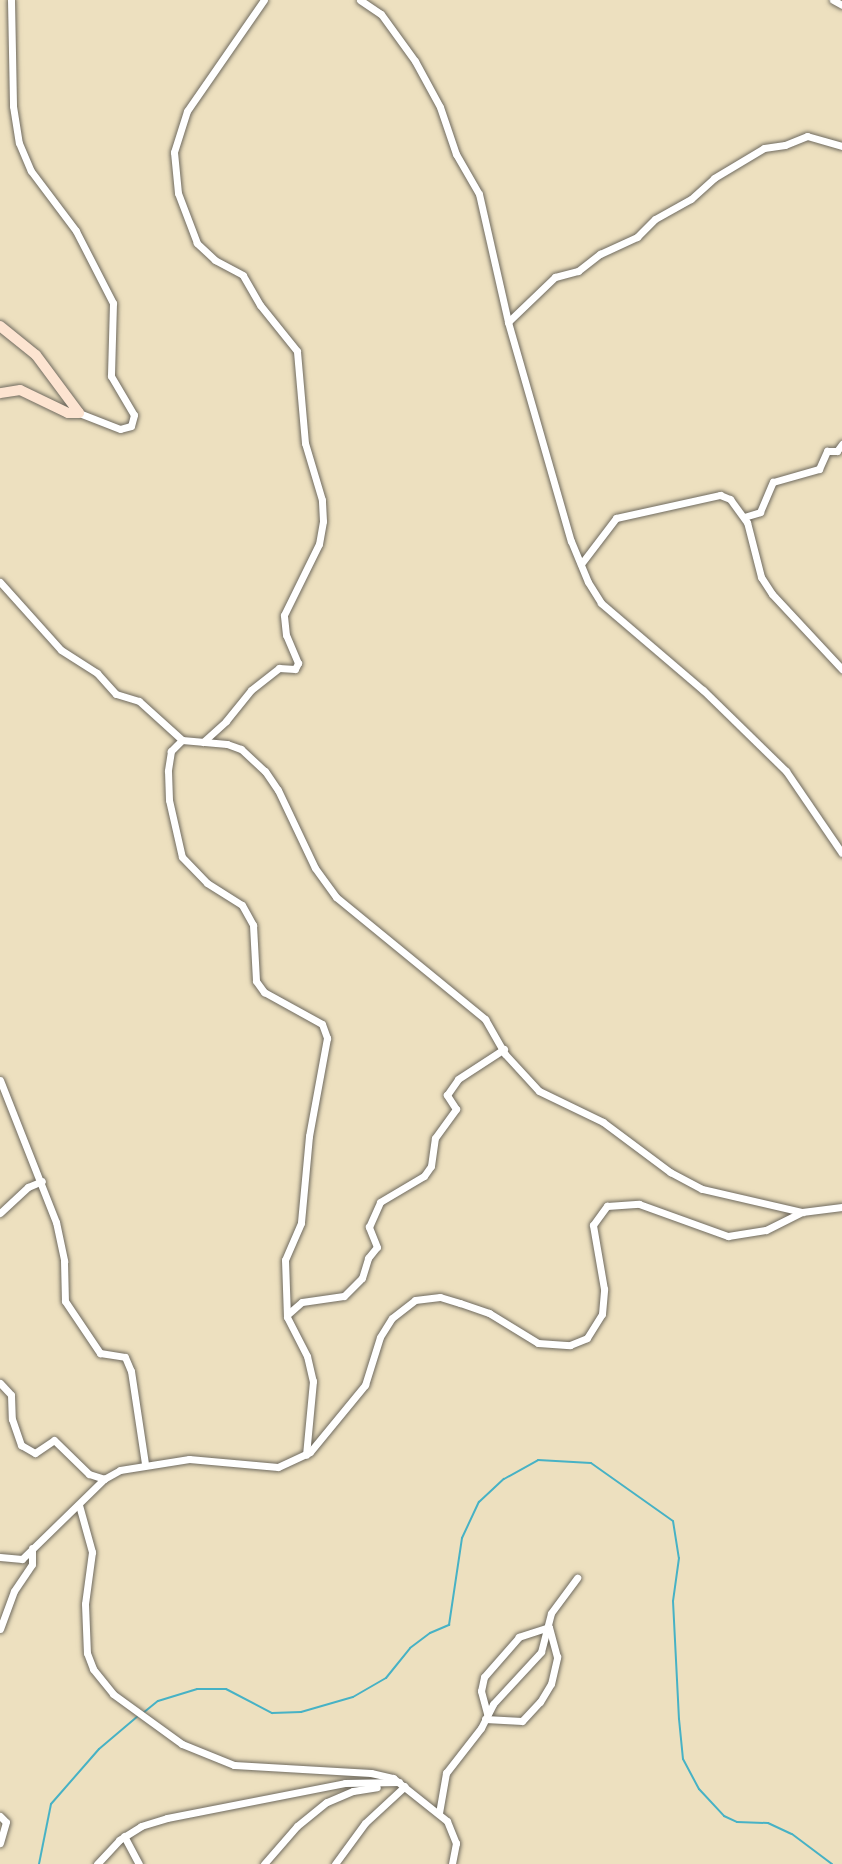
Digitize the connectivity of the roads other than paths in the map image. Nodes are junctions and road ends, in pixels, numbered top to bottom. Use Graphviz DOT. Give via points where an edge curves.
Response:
graph roads {
  1 [pos="11,0"];
  2 [pos="264,0"];
  3 [pos="360,0"];
  4 [pos="833,0"];
  5 [pos="842,4"];
  6 [pos="842,146"];
  7 [pos="508,322"];
  8 [pos="0,326"];
  9 [pos="0,393"];
  10 [pos="79,413"];
  11 [pos="842,444"];
  12 [pos="744,517"];
  13 [pos="581,564"];
  14 [pos="0,582"];
  15 [pos="842,669"];
  16 [pos="182,740"];
  17 [pos="202,743"];
  18 [pos="842,853"];
  19 [pos="504,1049"];
  20 [pos="0,1080"];
  21 [pos="42,1181"];
  22 [pos="842,1207"];
  23 [pos="802,1212"];
  24 [pos="0,1213"];
  25 [pos="287,1317"];
  26 [pos="0,1383"];
  27 [pos="306,1455"];
  28 [pos="145,1464"];
  29 [pos="104,1479"];
  30 [pos="79,1505"];
  31 [pos="32,1548"];
  32 [pos="0,1557"];
  33 [pos="577,1578"];
  34 [pos="549,1627"];
  35 [pos="0,1629"];
  36 [pos="486,1716"];
  37 [pos="402,1784"];
  38 [pos="439,1813"];
  39 [pos="0,1816"];
  40 [pos="124,1836"];
  41 [pos="0,1843"];
  42 [pos="97,1864"];
  43 [pos="139,1864"];
  44 [pos="264,1864"];
  45 [pos="326,1864"];
  46 [pos="335,1864"];
  47 [pos="452,1864"];
  1 -- 10 [label="street" via="13,106 19,143 31,171 76,231 113,303 111,376 134,415 130,426 124,429"];
  2 -- 17 [label="street" via="187,111 174,152 178,193 197,243 215,261 243,275 260,305 297,351 305,443 322,500 323,521 319,544 284,615 286,635 298,663 295,669 279,668 250,690 226,721"];
  3 -- 7 [label="street" via="398,32 440,106 456,154 487,215"];
  4 -- 5 [label="street"];
  6 -- 7 [label="street" via="807,136 756,152 714,178 691,199 655,219 637,237 600,254 578,271 555,277"];
  7 -- 13 [label="street"];
  8 -- 10 [label="main road" via="36,355"];
  9 -- 10 [label="main road" via="20,390 68,413"];
  11 -- 12 [label="street" via="837,451 827,451 819,469 773,482 760,512"];
  12 -- 13 [label="street" via="730,499 720,495 630,513 607,525"];
  12 -- 15 [label="street" via="761,577"];
  13 -- 18 [label="street" via="601,603 703,690 786,771"];
  14 -- 16 [label="street" via="61,650 97,673 116,694 130,696 149,708"];
  16 -- 17 [label="street"];
  16 -- 25 [label="street" via="171,751 168,771 169,800 182,857 207,883 242,905 253,925 256,981 264,992 322,1024 327,1038 309,1136 301,1223 285,1260"];
  17 -- 19 [label="street" via="241,749 265,771 315,868 336,897 485,1019"];
  19 -- 23 [label="street" via="517,1070 539,1091 603,1122 691,1184 721,1197 788,1206"];
  19 -- 25 [label="street" via="458,1079 447,1095 456,1109 435,1138 431,1166 424,1176 380,1202 369,1227 377,1247 368,1258 362,1278 344,1296 302,1302"];
  20 -- 21 [label="street"];
  21 -- 24 [label="street" via="28,1187"];
  21 -- 28 [label="street" via="64,1261 65,1302 100,1353 125,1357 142,1428"];
  22 -- 23 [label="street"];
  23 -- 27 [label="street" via="766,1230 728,1236 639,1204 604,1208 592,1225 602,1267 602,1314 587,1338 570,1345 530,1341 489,1313 440,1297 410,1302 382,1332 365,1385 322,1442"];
  25 -- 27 [label="street" via="307,1356 313,1381"];
  26 -- 29 [label="street" via="10,1395 12,1419 21,1445 35,1452 54,1440 89,1474"];
  27 -- 28 [label="street" via="278,1467 189,1459"];
  28 -- 29 [label="street"];
  29 -- 30 [label="street"];
  30 -- 31 [label="street"];
  30 -- 37 [label="street" via="92,1552 85,1604 87,1653 98,1677 131,1711 188,1748 234,1765 371,1773"];
  31 -- 32 [label="street" via="17,1561"];
  31 -- 35 [label="street" via="32,1564 14,1591"];
  33 -- 34 [label="street" via="552,1612"];
  34 -- 36 [label="street" via="541,1652"];
  34 -- 36 [label="street" via="519,1637 484,1677 481,1691"];
  34 -- 36 [label="street" via="557,1657 551,1684 540,1702 522,1721"];
  36 -- 38 [label="street" via="445,1773"];
  37 -- 38 [label="street"];
  37 -- 40 [label="street" via="345,1783 252,1800 167,1818"];
  37 -- 44 [label="street" via="361,1789 331,1800 297,1826"];
  37 -- 46 [label="street" via="364,1823"];
  38 -- 47 [label="street" via="456,1838"];
  39 -- 41 [label="street" via="6,1822"];
  40 -- 42 [label="street"];
  40 -- 43 [label="street"];
  45 -- 46 [label="street"];
}
